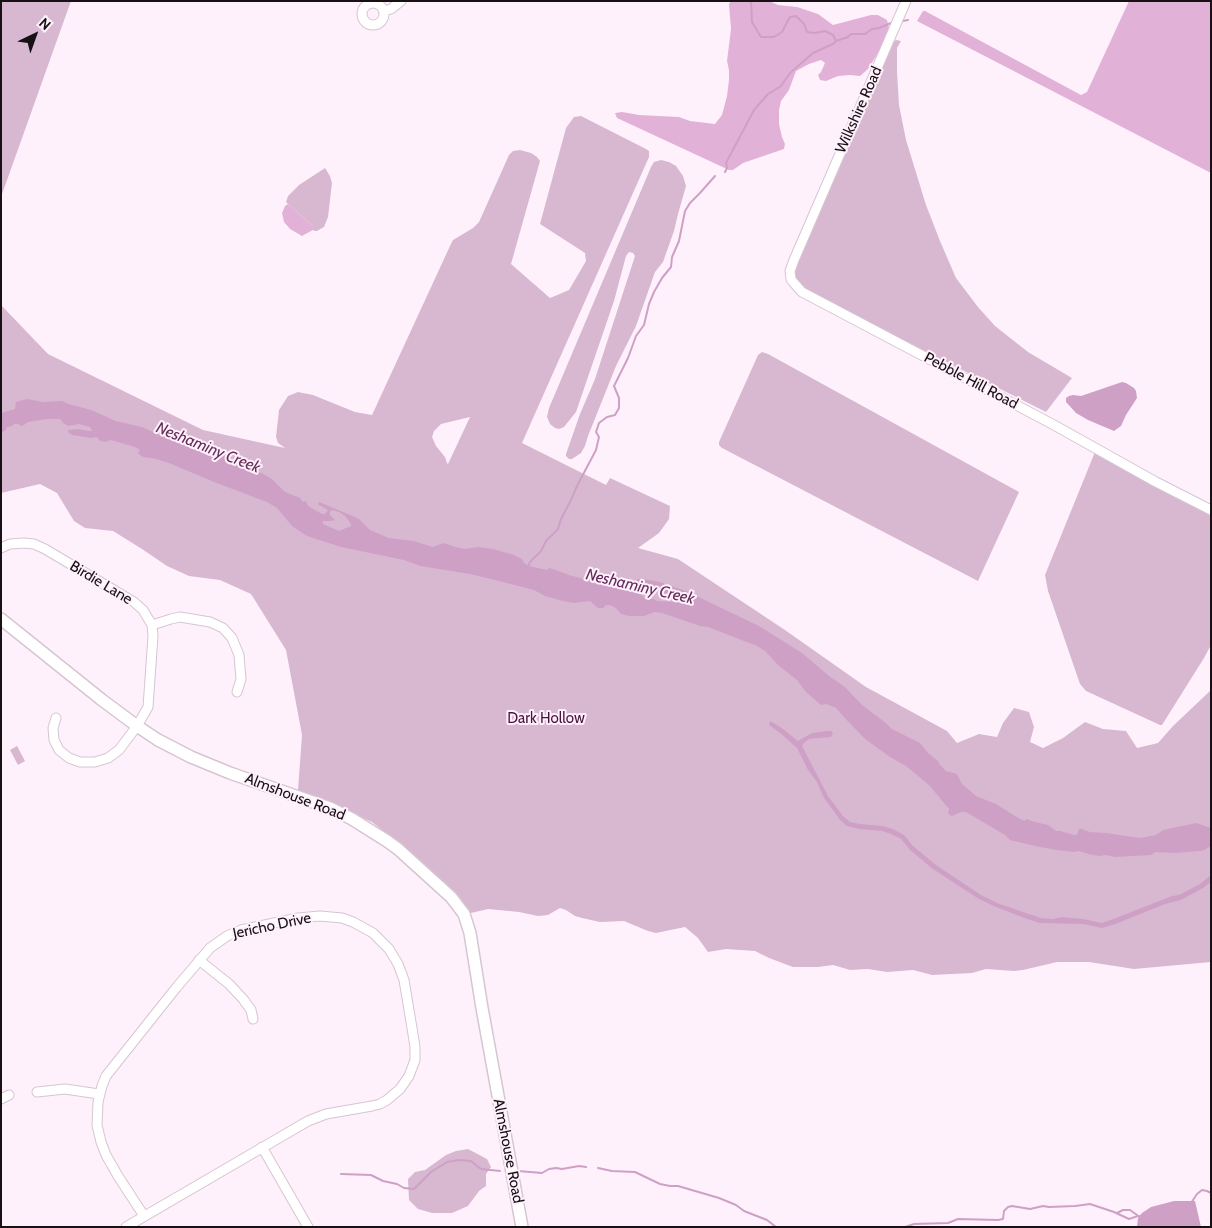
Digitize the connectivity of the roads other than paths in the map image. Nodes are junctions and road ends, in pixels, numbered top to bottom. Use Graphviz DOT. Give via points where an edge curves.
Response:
graph roads {
  1 [pos="401,1"];
  2 [pos="906,1"];
  3 [pos="384,11"];
  4 [pos="812,218"];
  5 [pos="1211,510"];
  6 [pos="1,548"];
  7 [pos="1,619"];
  8 [pos="152,625"];
  9 [pos="237,692"];
  10 [pos="56,718"];
  11 [pos="136,726"];
  12 [pos="199,960"];
  13 [pos="253,1019"];
  14 [pos="36,1092"];
  15 [pos="99,1094"];
  16 [pos="262,1147"];
  17 [pos="144,1216"];
  18 [pos="126,1227"];
  19 [pos="308,1227"];
  20 [pos="522,1227"];
  1 -- 3 [label="street"];
  2 -- 4 [label="street, Wilkshire Road"];
  4 -- 5 [label="street, Pebble Hill Road" via="790,271 793,282 802,292"];
  6 -- 8 [label="street, Birdie Lane" via="24,542 45,549 138,604"];
  7 -- 11 [label="main road, Almshouse Road"];
  8 -- 9 [label="street" via="180,617 210,622 223,628 232,638 239,655 241,678"];
  8 -- 11 [label="street" via="149,705"];
  10 -- 11 [label="street" via="52,733 56,745 69,758 85,763 112,756"];
  11 -- 20 [label="main road, Almshouse Road" via="191,757 352,819 398,849 456,902 470,933"];
  12 -- 13 [label="street" via="243,998"];
  12 -- 15 [label="street, Jericho Drive" via="106,1076"];
  12 -- 16 [label="street, Jericho Drive" via="218,941 241,930 298,918 328,916 353,922 373,933 389,949 404,980 415,1047 415,1060 405,1083 380,1104 317,1116"];
  14 -- 15 [label="street" via="65,1089"];
  15 -- 17 [label="street, Jericho Drive" via="97,1125 101,1142"];
  16 -- 17 [label="street, Jericho Drive"];
  16 -- 19 [label="street"];
  17 -- 18 [label="street, Jericho Drive"];
}
